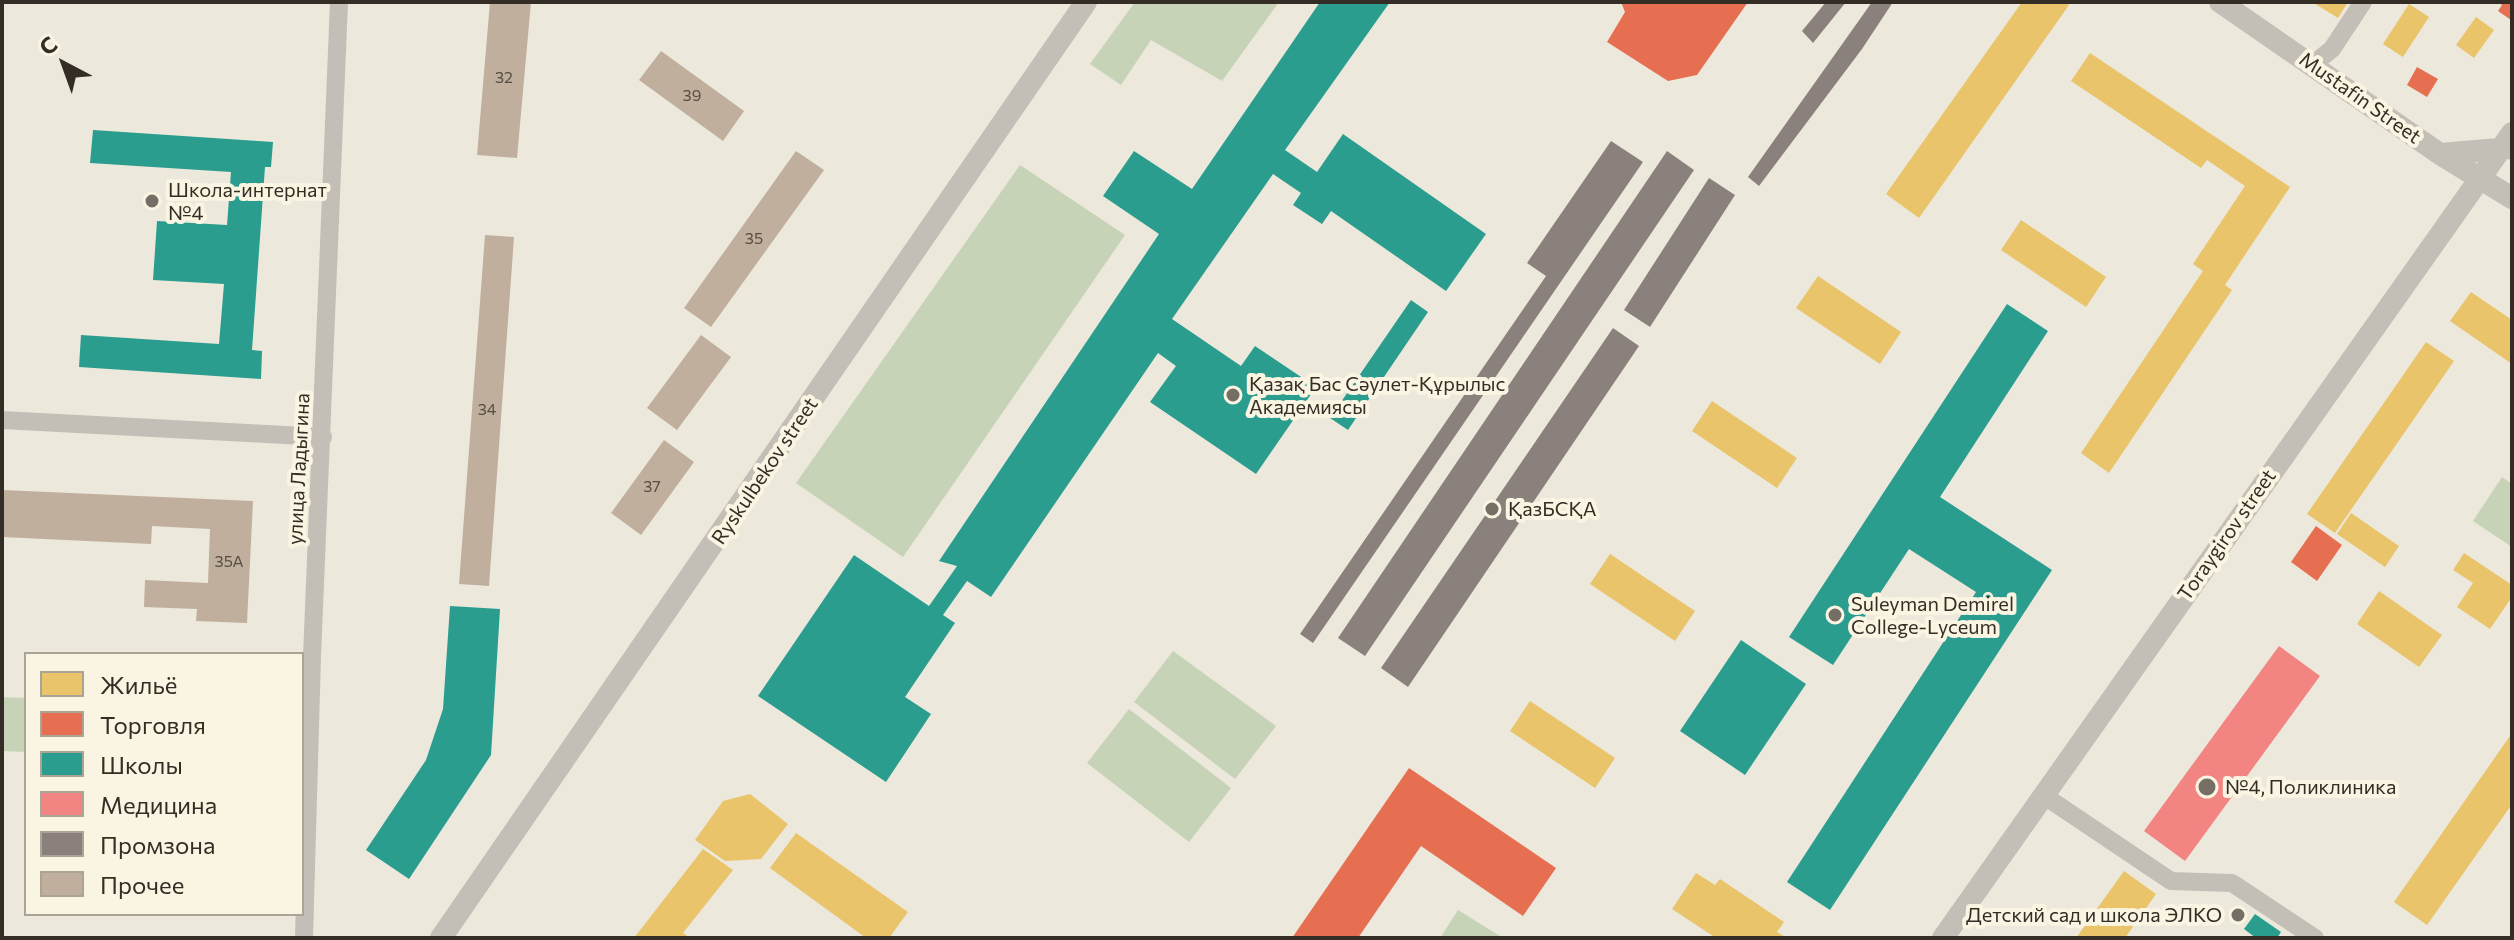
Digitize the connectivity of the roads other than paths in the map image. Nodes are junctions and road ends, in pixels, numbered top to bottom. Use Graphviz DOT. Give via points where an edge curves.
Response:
graph roads {
  1 [pos="339,2"];
  2 [pos="1086,2"];
  3 [pos="2220,2"];
  4 [pos="2363,2"];
  5 [pos="2312,65"];
  6 [pos="2509,143"];
  7 [pos="2440,154"];
  8 [pos="2481,179"];
  9 [pos="2512,198"];
  10 [pos="2,420"];
  11 [pos="323,437"];
  12 [pos="2043,795"];
  13 [pos="304,938"];
  14 [pos="441,938"];
  15 [pos="1943,938"];
  16 [pos="2315,938"];
  1 -- 11 [label="street, улица Ладыгина"];
  2 -- 14 [label="street, Ryskulbekov street"];
  3 -- 5 [label="street, Mustafin Street"];
  4 -- 5 [label="street" via="2332,49"];
  5 -- 7 [label="street, Mustafin Street"];
  6 -- 7 [label="street, Mustafin Street"];
  6 -- 8 [label="street, Toraygirov street"];
  7 -- 8 [label="street"];
  8 -- 9 [label="street"];
  8 -- 12 [label="street, Toraygirov street"];
  10 -- 11 [label="street"];
  11 -- 13 [label="street, улица Ладыгина"];
  12 -- 15 [label="street, Toraygirov street"];
  12 -- 16 [label="street" via="2171,881 2232,883"];
}
